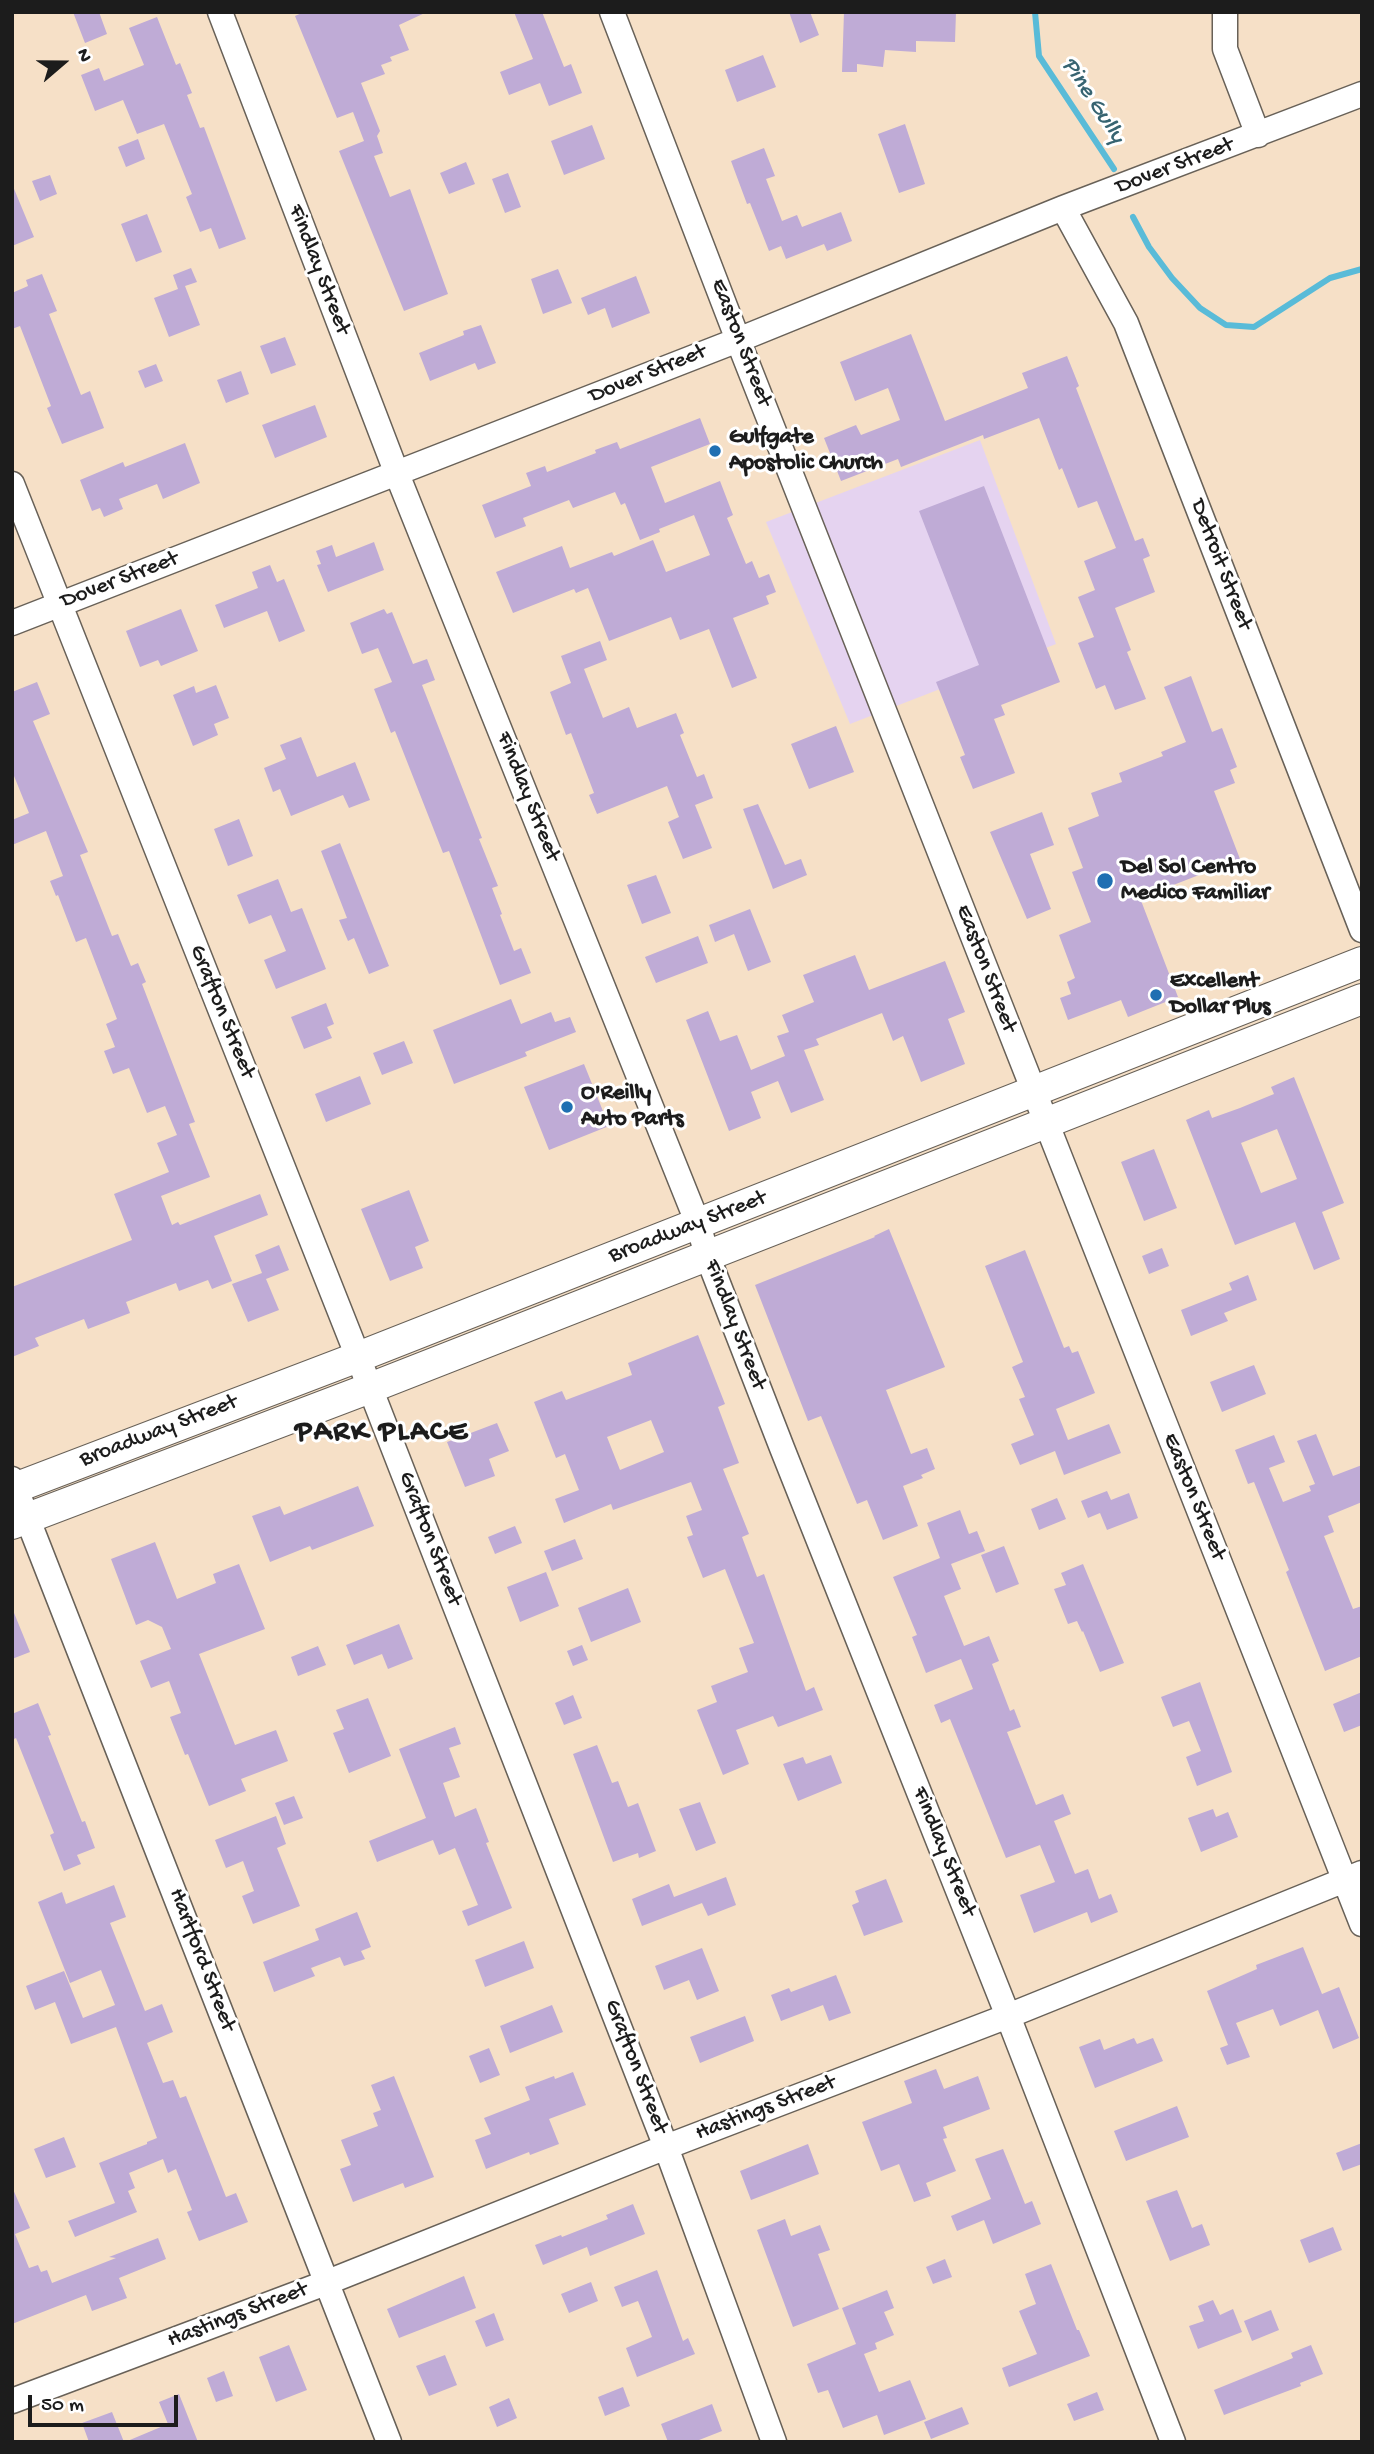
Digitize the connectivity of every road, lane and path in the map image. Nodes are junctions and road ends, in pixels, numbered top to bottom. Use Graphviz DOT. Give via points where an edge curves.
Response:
graph roads {
  1 [pos="220,12"];
  2 [pos="612,12"];
  3 [pos="1225,12"];
  4 [pos="1362,94"];
  5 [pos="1258,135"];
  6 [pos="1063,208"];
  7 [pos="738,340"];
  8 [pos="397,474"];
  9 [pos="12,484"];
  10 [pos="59,605"];
  11 [pos="12,623"];
  12 [pos="1362,930"];
  13 [pos="1362,962"];
  14 [pos="1362,999"];
  15 [pos="1034,1093"];
  16 [pos="1046,1124"];
  17 [pos="698,1224"];
  18 [pos="707,1255"];
  19 [pos="358,1357"];
  20 [pos="370,1388"];
  21 [pos="13,1485"];
  22 [pos="20,1521"];
  23 [pos="1353,1877"];
  24 [pos="1362,1924"];
  25 [pos="1008,2016"];
  26 [pos="666,2147"];
  27 [pos="328,2282"];
  28 [pos="12,2402"];
  29 [pos="389,2442"];
  30 [pos="774,2442"];
  31 [pos="1172,2442"];
  1 -- 8 [label="street, Findlay Street"];
  2 -- 7 [label="street, Easton Street"];
  3 -- 5 [label="street" via="1226,49"];
  4 -- 5 [label="street, Dover Street"];
  5 -- 6 [label="street, Dover Street"];
  6 -- 7 [label="street, Dover Street"];
  6 -- 12 [label="street, Detroit Street" via="1126,323"];
  7 -- 8 [label="street, Dover Street"];
  7 -- 15 [label="street, Easton Street"];
  8 -- 10 [label="street, Dover Street"];
  8 -- 17 [label="street, Findlay Street"];
  9 -- 10 [label="street, Grafton Street"];
  10 -- 11 [label="street, Dover Street"];
  10 -- 19 [label="street, Grafton Street"];
  13 -- 15 [label="main road, Broadway Street"];
  14 -- 16 [label="main road, Broadway Street"];
  15 -- 16 [label="street, Easton Street"];
  15 -- 17 [label="main road, Broadway Street"];
  16 -- 18 [label="main road, Broadway Street"];
  16 -- 23 [label="street, Easton Street"];
  17 -- 18 [label="street, Findlay Street"];
  17 -- 19 [label="main road, Broadway Street"];
  18 -- 20 [label="main road, Broadway Street"];
  18 -- 25 [label="street, Findlay Street"];
  19 -- 20 [label="street, Grafton Street"];
  19 -- 21 [label="main road, Broadway Street"];
  20 -- 22 [label="main road, Broadway Street"];
  20 -- 26 [label="street, Grafton Street"];
  21 -- 22 [label="street, Hartford Street"];
  22 -- 27 [label="street, Hartford Street"];
  23 -- 24 [label="street, Easton Street"];
  23 -- 25 [label="street, Hastings Street"];
  25 -- 26 [label="street, Hastings Street"];
  25 -- 31 [label="street, Findlay Street"];
  26 -- 27 [label="street, Hastings Street"];
  26 -- 30 [label="street, Grafton Street"];
  27 -- 28 [label="street, Hastings Street"];
  27 -- 29 [label="street, Hartford Street"];
}
